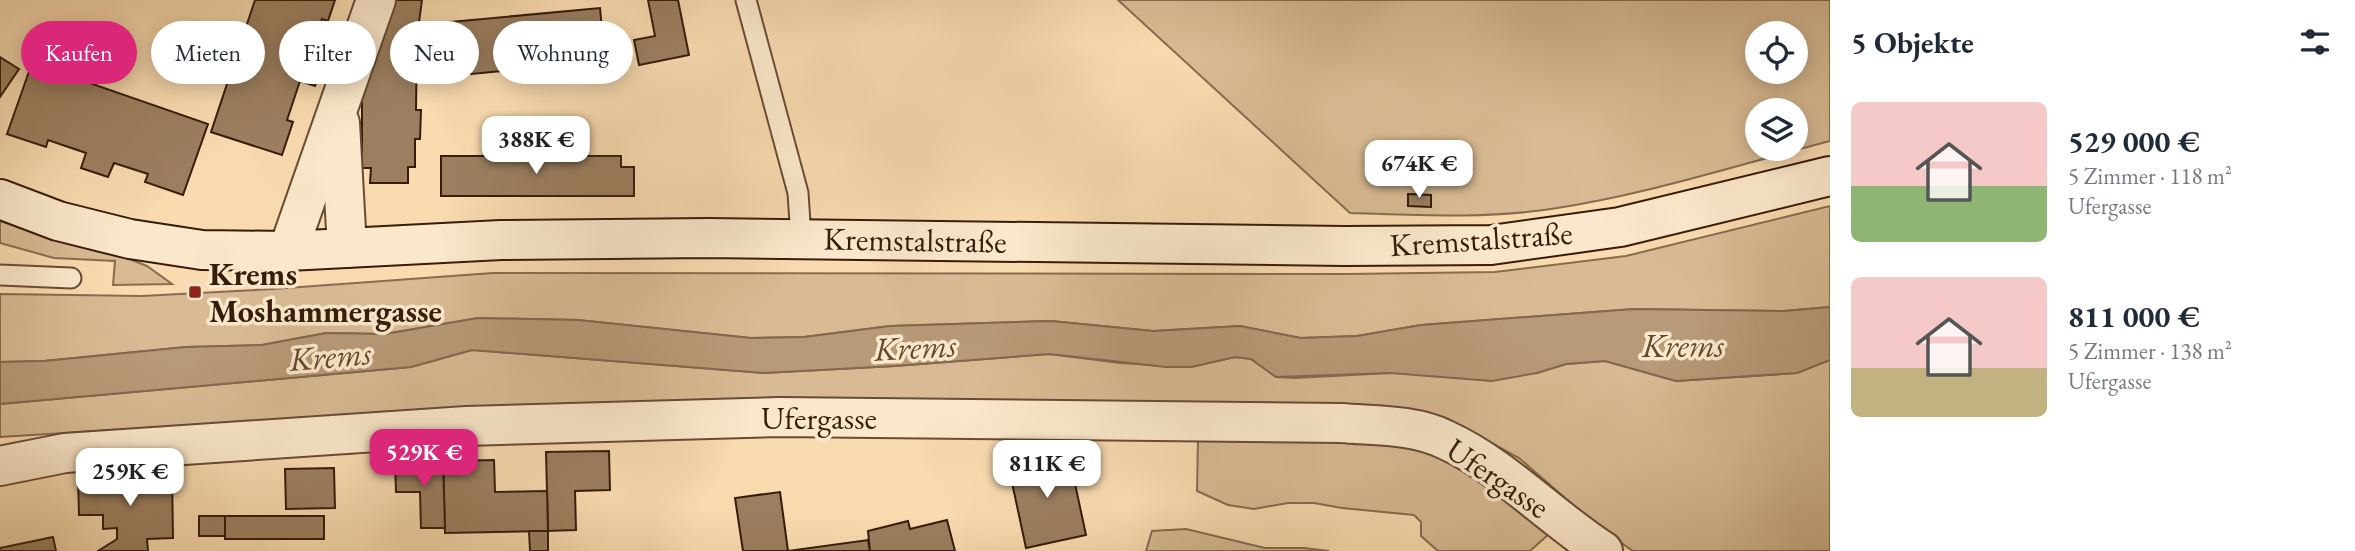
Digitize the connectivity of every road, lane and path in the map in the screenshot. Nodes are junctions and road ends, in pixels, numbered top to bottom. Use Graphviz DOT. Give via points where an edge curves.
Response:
graph roads {
  1 [pos="376,0"];
  2 [pos="746,0"];
  3 [pos="339,103"];
  4 [pos="1830,176"];
  5 [pos="0,199"];
  6 [pos="801,238"];
  7 [pos="347,248"];
  8 [pos="288,251"];
  9 [pos="0,275"];
  10 [pos="71,278"];
  11 [pos="0,466"];
  12 [pos="1603,551"];
  1 -- 3 [label="street"];
  2 -- 6 [label="lane" via="798,193"];
  3 -- 7 [label="street"];
  3 -- 8 [label="street"];
  4 -- 6 [label="street, Kremstalstraße" via="1620,227 1491,245"];
  5 -- 8 [label="street, Kremstalstraße" via="58,221 130,239 202,250"];
  6 -- 7 [label="street, Kremstalstraße" via="501,240"];
  7 -- 8 [label="street, Kremstalstraße"];
  9 -- 10 [label="lane"];
  11 -- 12 [label="street, Ufergasse" via="65,453 466,426 779,417 1341,423 1406,428 1446,439 1499,472"];
}
